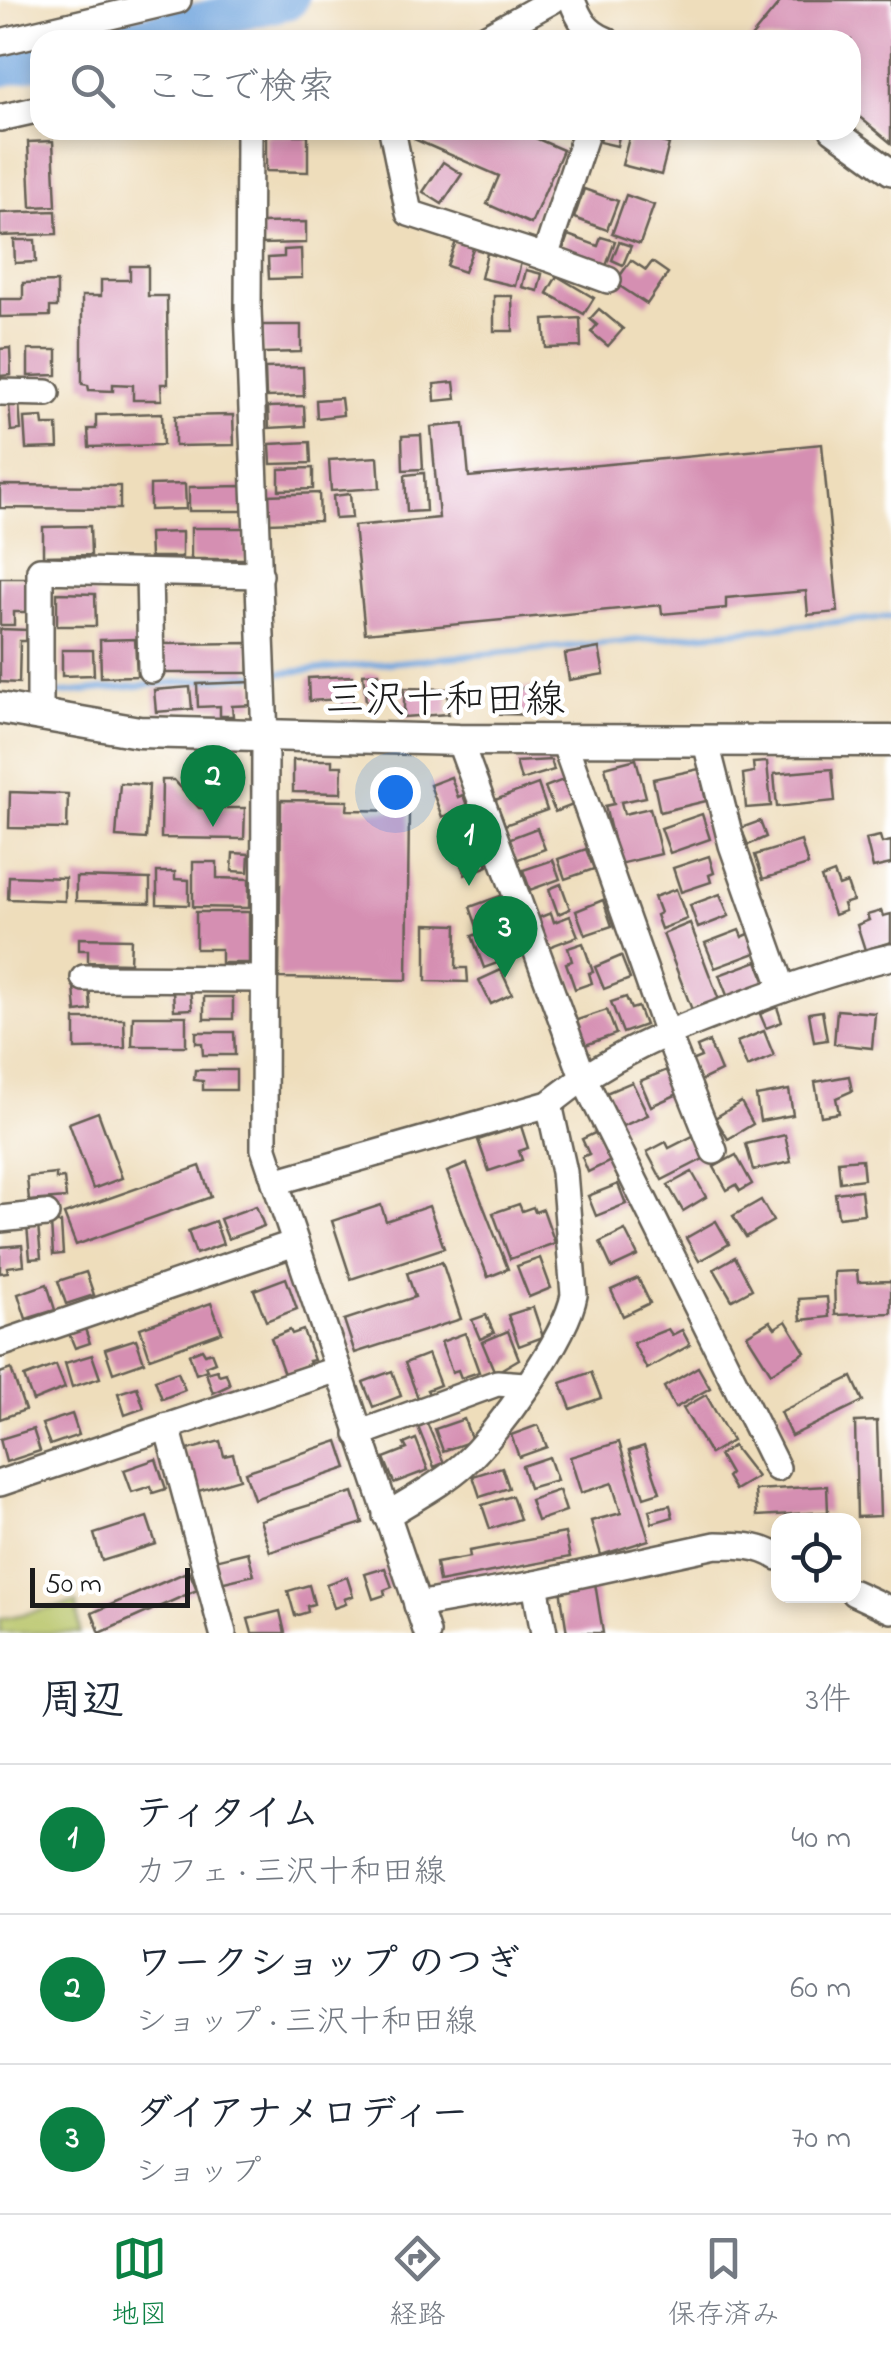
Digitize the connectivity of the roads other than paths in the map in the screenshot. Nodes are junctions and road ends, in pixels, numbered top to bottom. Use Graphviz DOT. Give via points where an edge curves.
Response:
graph roads {
  1 [pos="178,0"];
  2 [pos="554,0"];
  3 [pos="572,0"];
  4 [pos="51,30"];
  5 [pos="499,30"];
  6 [pos="589,30"];
  7 [pos="30,35"];
  8 [pos="0,42"];
  9 [pos="30,111"];
  10 [pos="0,118"];
  11 [pos="248,140"];
  12 [pos="394,140"];
  13 [pos="584,140"];
  14 [pos="847,140"];
  15 [pos="891,172"];
  16 [pos="545,258"];
  17 [pos="608,280"];
  18 [pos="0,392"];
  19 [pos="47,392"];
  20 [pos="149,573"];
  21 [pos="260,574"];
  22 [pos="151,670"];
  23 [pos="0,708"];
  24 [pos="40,716"];
  25 [pos="264,736"];
  26 [pos="458,740"];
  27 [pos="563,740"];
  28 [pos="705,740"];
  29 [pos="891,740"];
  30 [pos="891,957"];
  31 [pos="84,978"];
  32 [pos="264,979"];
  33 [pos="782,989"];
  34 [pos="667,1033"];
  35 [pos="583,1076"];
  36 [pos="550,1104"];
  37 [pos="714,1151"];
  38 [pos="275,1182"];
  39 [pos="46,1214"];
  40 [pos="0,1219"];
  41 [pos="295,1243"];
  42 [pos="0,1344"];
  43 [pos="338,1369"];
  44 [pos="525,1386"];
  45 [pos="167,1426"];
  46 [pos="358,1434"];
  47 [pos="776,1468"];
  48 [pos="0,1483"];
  49 [pos="386,1516"];
  50 [pos="771,1553"];
  51 [pos="535,1584"];
  52 [pos="861,1595"];
  53 [pos="418,1605"];
  54 [pos="891,1610"];
  55 [pos="223,1633"];
  56 [pos="427,1633"];
  57 [pos="544,1633"];
  1 -- 4 [label="street"];
  2 -- 5 [label="street"];
  3 -- 6 [label="street"];
  7 -- 8 [label="street"];
  9 -- 10 [label="street"];
  11 -- 21 [label="street"];
  12 -- 16 [label="street" via="409,213"];
  13 -- 16 [label="street"];
  14 -- 15 [label="street"];
  16 -- 17 [label="street"];
  18 -- 19 [label="street"];
  20 -- 21 [label="street"];
  20 -- 22 [label="street"];
  20 -- 24 [label="street" via="40,570"];
  21 -- 25 [label="street"];
  23 -- 24 [label="main road, 三沢十和田線"];
  24 -- 25 [label="main road, 三沢十和田線" via="140,732"];
  25 -- 26 [label="main road, 三沢十和田線"];
  25 -- 32 [label="street"];
  26 -- 27 [label="main road, 三沢十和田線"];
  26 -- 35 [label="street"];
  27 -- 28 [label="main road, 三沢十和田線"];
  27 -- 34 [label="street"];
  28 -- 29 [label="main road, 三沢十和田線"];
  28 -- 33 [label="street"];
  30 -- 33 [label="street"];
  31 -- 32 [label="street"];
  32 -- 38 [label="street" via="262,1119"];
  33 -- 34 [label="street"];
  34 -- 35 [label="street"];
  34 -- 37 [label="street"];
  35 -- 36 [label="street"];
  35 -- 47 [label="street"];
  36 -- 38 [label="street"];
  36 -- 44 [label="street" via="564,1172 574,1295 571,1313"];
  38 -- 41 [label="street"];
  39 -- 40 [label="street"];
  41 -- 42 [label="street"];
  41 -- 43 [label="street"];
  43 -- 45 [label="street"];
  43 -- 46 [label="street"];
  44 -- 46 [label="street" via="497,1383"];
  44 -- 49 [label="street" via="462,1467"];
  45 -- 48 [label="street"];
  45 -- 55 [label="street"];
  46 -- 49 [label="street"];
  49 -- 53 [label="street"];
  50 -- 51 [label="street" via="716,1545"];
  51 -- 53 [label="street"];
  51 -- 57 [label="street"];
  52 -- 54 [label="street"];
  53 -- 56 [label="street"];
}
